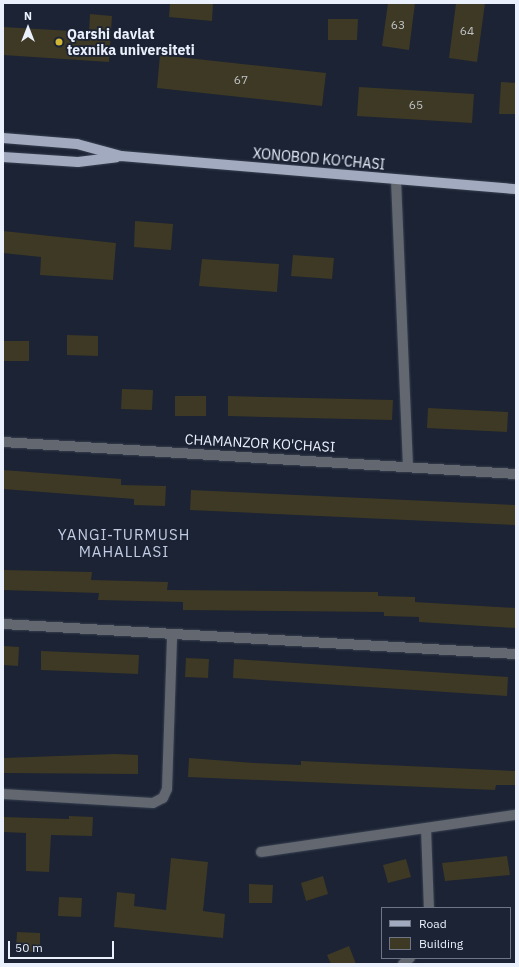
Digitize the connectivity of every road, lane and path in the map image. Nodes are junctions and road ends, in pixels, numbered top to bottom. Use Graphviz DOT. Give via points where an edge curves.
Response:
graph roads {
  1 [pos="3,138"];
  2 [pos="121,156"];
  3 [pos="3,157"];
  4 [pos="396,180"];
  5 [pos="516,189"];
  6 [pos="3,442"];
  7 [pos="408,466"];
  8 [pos="516,474"];
  9 [pos="3,624"];
  10 [pos="172,636"];
  11 [pos="516,654"];
  12 [pos="3,794"];
  13 [pos="516,815"];
  14 [pos="426,828"];
  15 [pos="261,852"];
  16 [pos="429,907"];
  1 -- 2 [label="main road, XONOBOD KO'CHASI" via="77,144"];
  2 -- 3 [label="main road, XONOBOD KO'CHASI" via="78,162"];
  2 -- 4 [label="main road, XONOBOD KO'CHASI"];
  4 -- 5 [label="main road, XONOBOD KO'CHASI"];
  4 -- 7 [label="street"];
  6 -- 7 [label="street, CHAMANZOR KO'CHASI"];
  7 -- 8 [label="street, CHAMANZOR KO'CHASI"];
  9 -- 10 [label="street"];
  10 -- 11 [label="street"];
  10 -- 12 [label="street" via="167,789 163,798 153,803"];
  13 -- 14 [label="street"];
  14 -- 15 [label="street"];
  14 -- 16 [label="street"];
}
